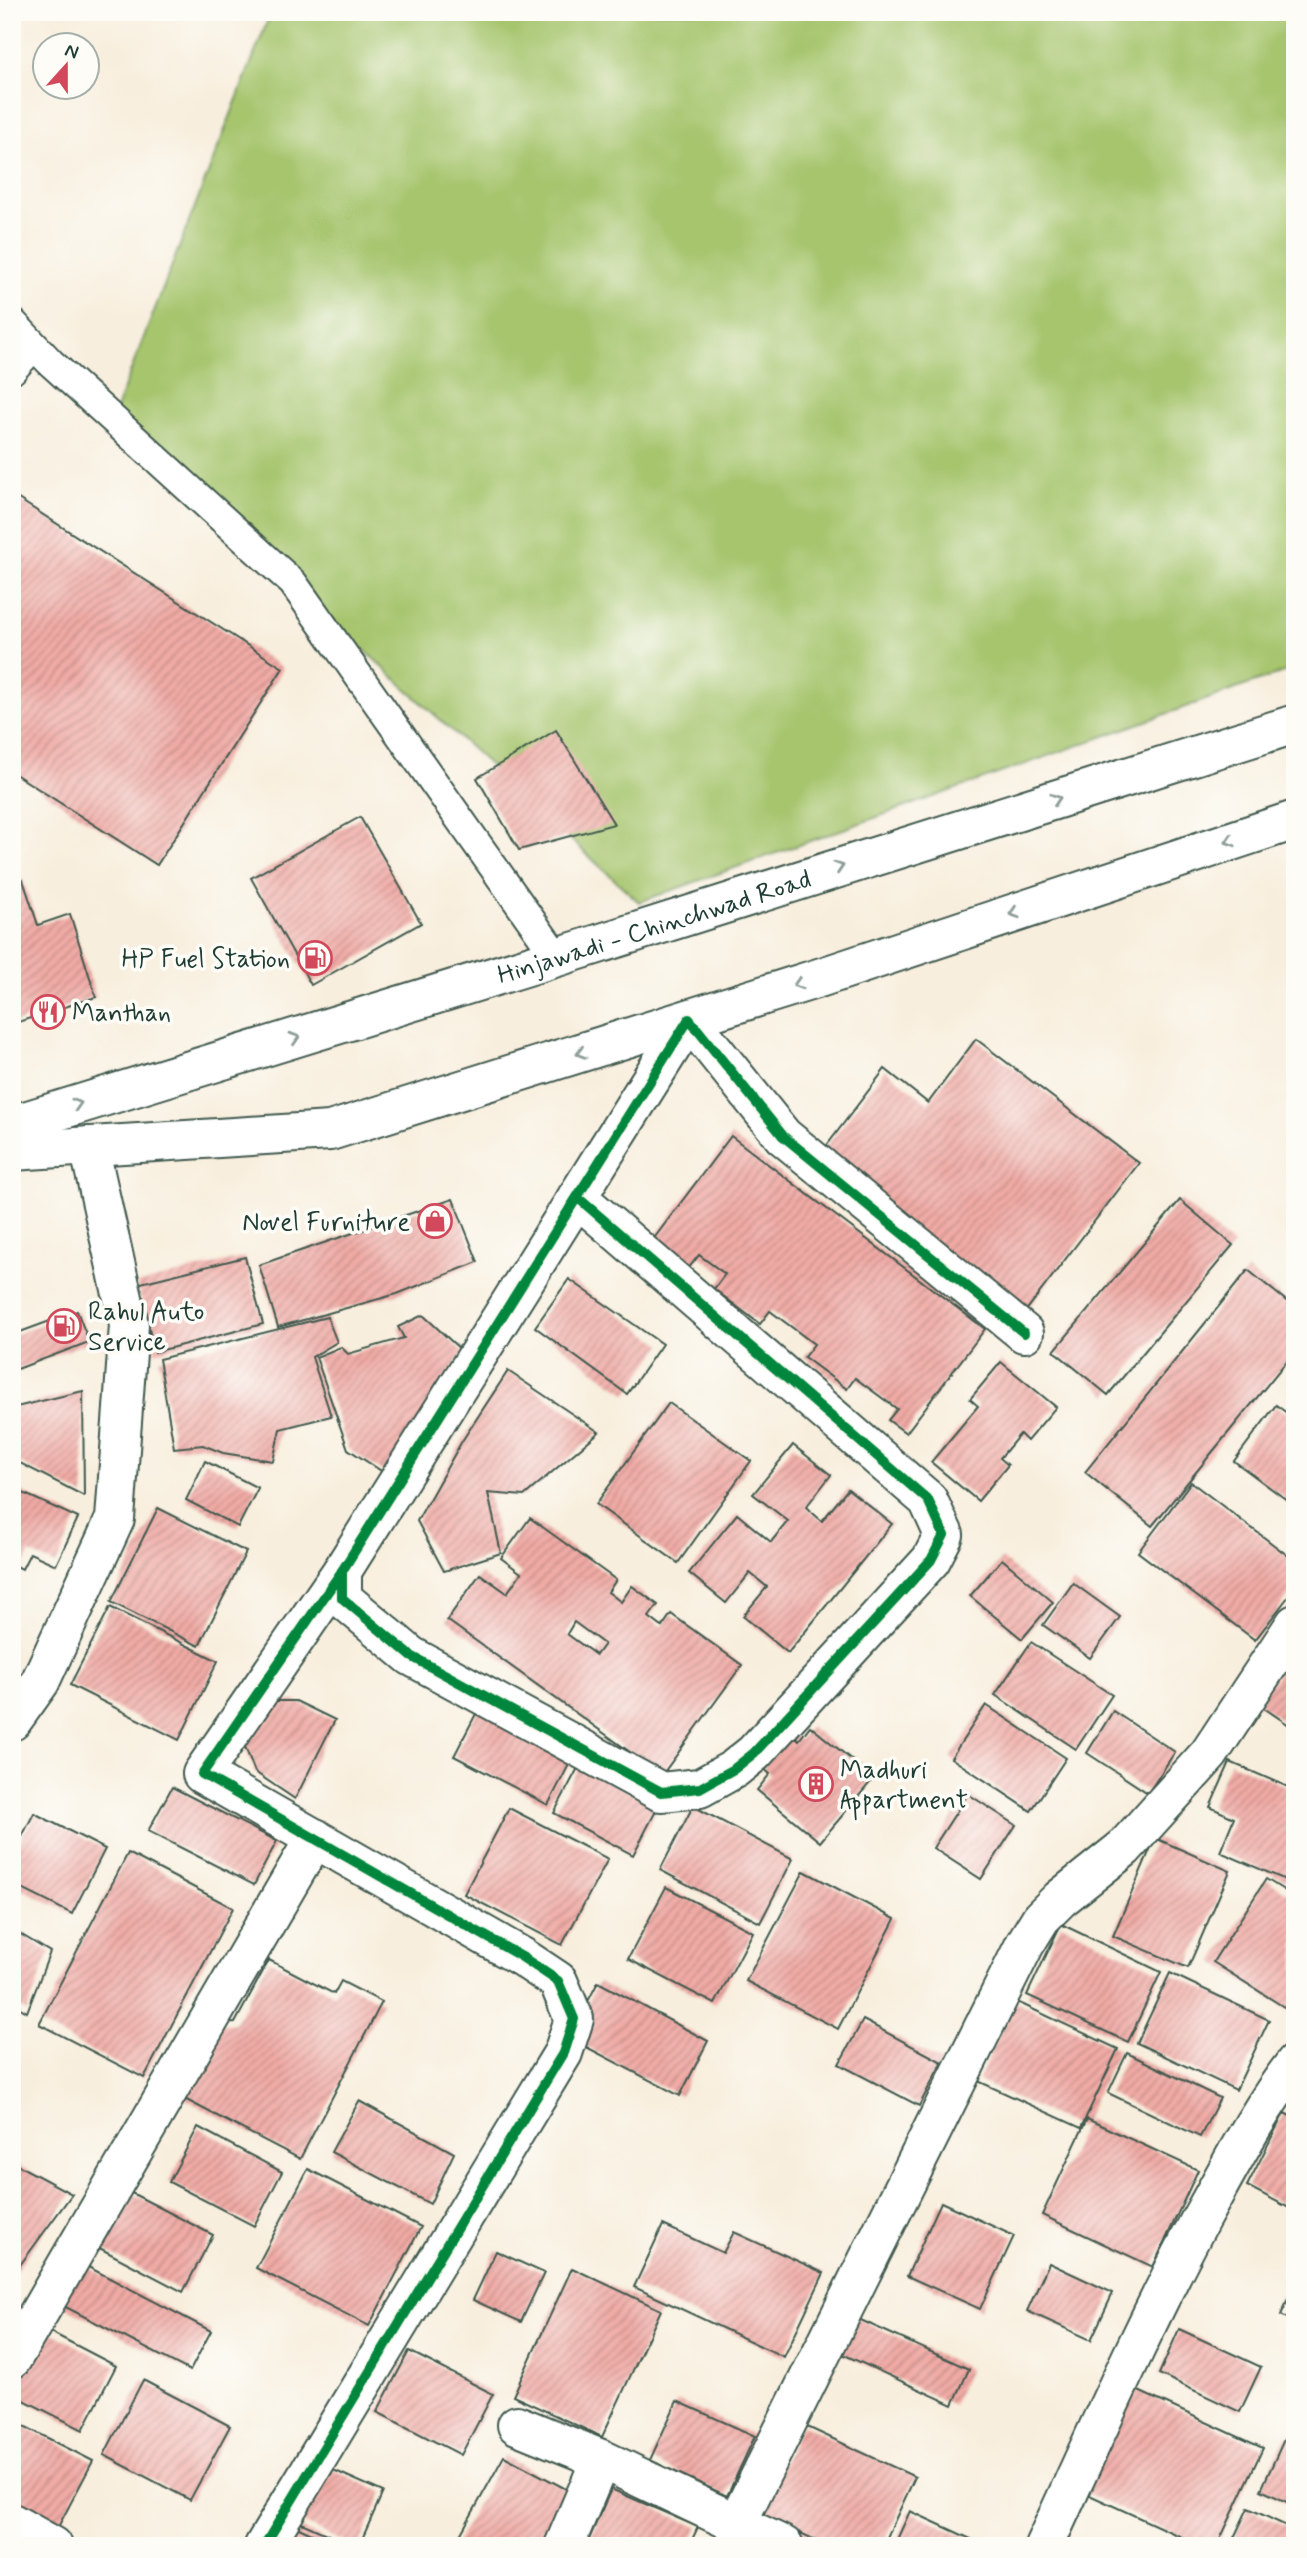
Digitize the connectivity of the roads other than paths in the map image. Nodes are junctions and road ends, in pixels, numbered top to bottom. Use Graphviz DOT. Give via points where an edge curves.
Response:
graph roads {
  1 [pos="12,321"];
  2 [pos="34,346"];
  3 [pos="12,370"];
  4 [pos="1295,724"];
  5 [pos="1295,820"];
  6 [pos="556,957"];
  7 [pos="689,1019"];
  8 [pos="12,1125"];
  9 [pos="89,1146"];
  10 [pos="12,1151"];
  11 [pos="577,1198"];
  12 [pos="1024,1333"];
  13 [pos="342,1571"];
  14 [pos="1295,1624"];
  15 [pos="12,1721"];
  16 [pos="314,1838"];
  17 [pos="1295,2063"];
  18 [pos="12,2359"];
  19 [pos="517,2425"];
  20 [pos="601,2459"];
  21 [pos="12,2523"];
  22 [pos="737,2524"];
  23 [pos="53,2546"];
  24 [pos="264,2546"];
  25 [pos="564,2546"];
  26 [pos="784,2546"];
  27 [pos="1044,2546"];
  1 -- 2 [label="lane"];
  2 -- 3 [label="lane"];
  2 -- 6 [label="lane" via="293,583"];
  6 -- 4 [label="street, Hinjawadi - Chinchwad Road, one-way"];
  5 -- 7 [label="street, one-way"];
  8 -- 6 [label="street, Hinjawadi - Chinchwad Road, one-way"];
  7 -- 9 [label="street, one-way" via="330,1131"];
  7 -- 11 [label="street"];
  7 -- 12 [label="street" via="783,1136"];
  9 -- 10 [label="street"];
  9 -- 15 [label="street" via="128,1325 115,1519 40,1682"];
  11 -- 13 [label="street"];
  11 -- 13 [label="street" via="928,1500 944,1535 931,1560 754,1753 700,1787 661,1793 411,1656 342,1598"];
  13 -- 16 [label="street" via="202,1774"];
  14 -- 22 [label="street" via="1209,1754 1124,1848 1041,1917"];
  16 -- 18 [label="street"];
  16 -- 24 [label="street" via="558,1981 574,2019 563,2053"];
  17 -- 27 [label="street" via="1223,2178 1158,2299"];
  19 -- 20 [label="street"];
  20 -- 22 [label="street"];
  20 -- 25 [label="street"];
  21 -- 23 [label="street"];
  22 -- 26 [label="street"];
}
